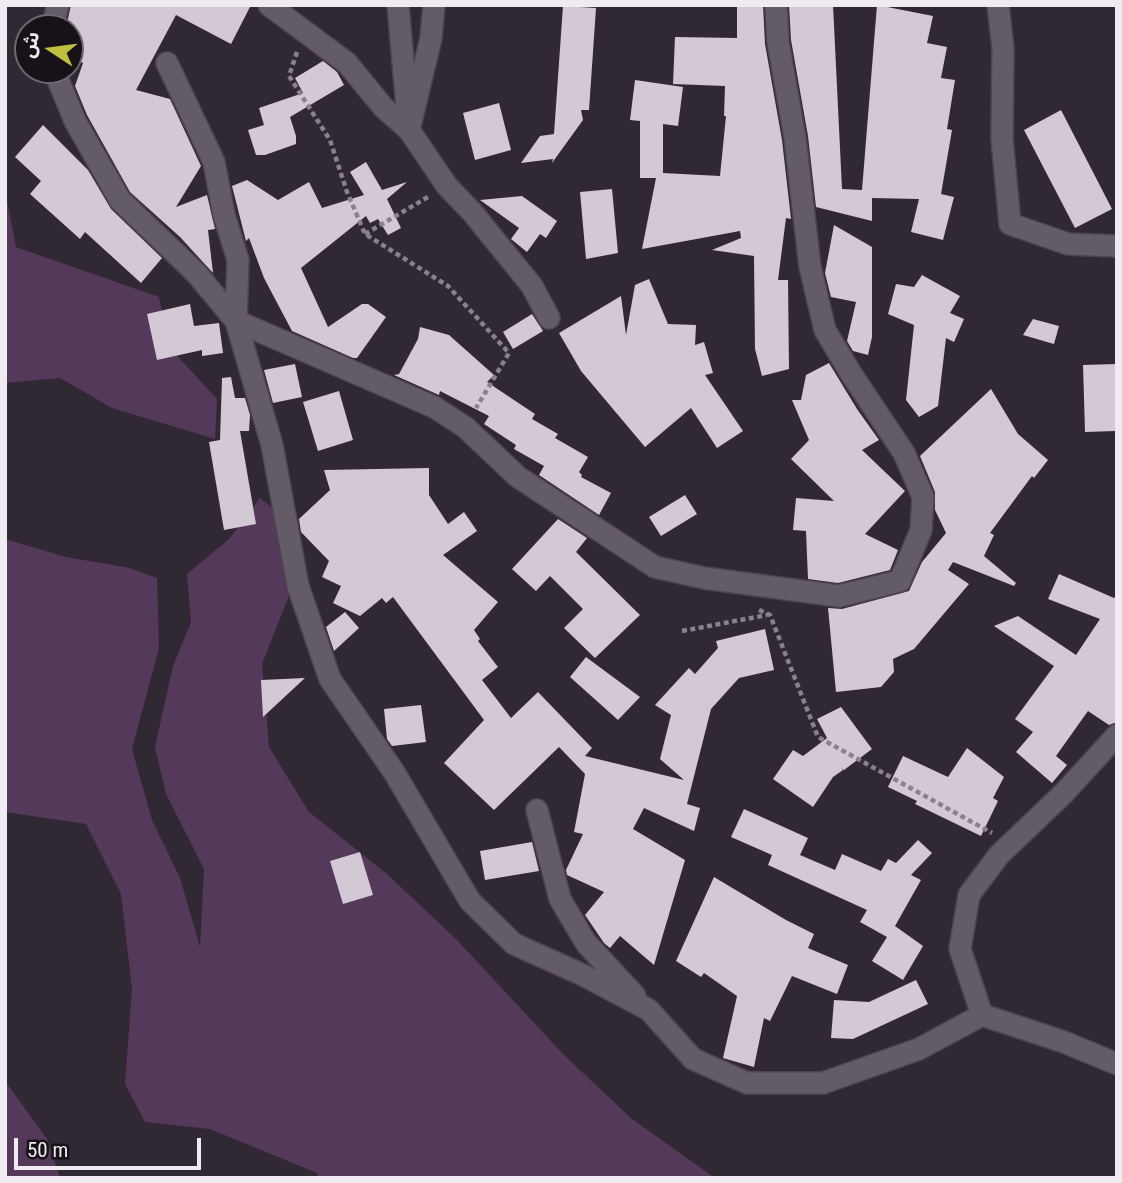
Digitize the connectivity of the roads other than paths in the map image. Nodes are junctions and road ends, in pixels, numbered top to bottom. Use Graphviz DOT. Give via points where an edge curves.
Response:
graph roads {
  1 [pos="269,5"];
  2 [pos="398,5"];
  3 [pos="434,5"];
  4 [pos="776,5"];
  5 [pos="998,5"];
  6 [pos="167,63"];
  7 [pos="60,84"];
  8 [pos="410,130"];
  9 [pos="1117,246"];
  10 [pos="549,318"];
  11 [pos="236,321"];
  12 [pos="1117,735"];
  13 [pos="537,810"];
  14 [pos="649,1010"];
  15 [pos="982,1015"];
  16 [pos="1117,1063"];
  1 -- 8 [label="street" via="346,63 383,107"];
  2 -- 8 [label="street"];
  3 -- 8 [label="street"];
  4 -- 11 [label="street" via="810,267 825,330 904,453 923,497 921,530 900,581 839,596 704,578 655,566 518,477 465,427 434,407"];
  5 -- 9 [label="street" via="1010,225 1068,244"];
  6 -- 11 [label="street" via="214,162 238,260"];
  7 -- 11 [label="street" via="75,121 120,200 196,273"];
  8 -- 10 [label="street" via="447,186 532,286"];
  11 -- 14 [label="street" via="272,445 298,586 330,679 394,772 470,901 514,944"];
  12 -- 15 [label="street" via="999,855 969,895 960,949"];
  13 -- 14 [label="street" via="560,899 586,943"];
  14 -- 15 [label="street" via="693,1059 747,1083 823,1083 919,1049"];
  15 -- 16 [label="street"];
}
